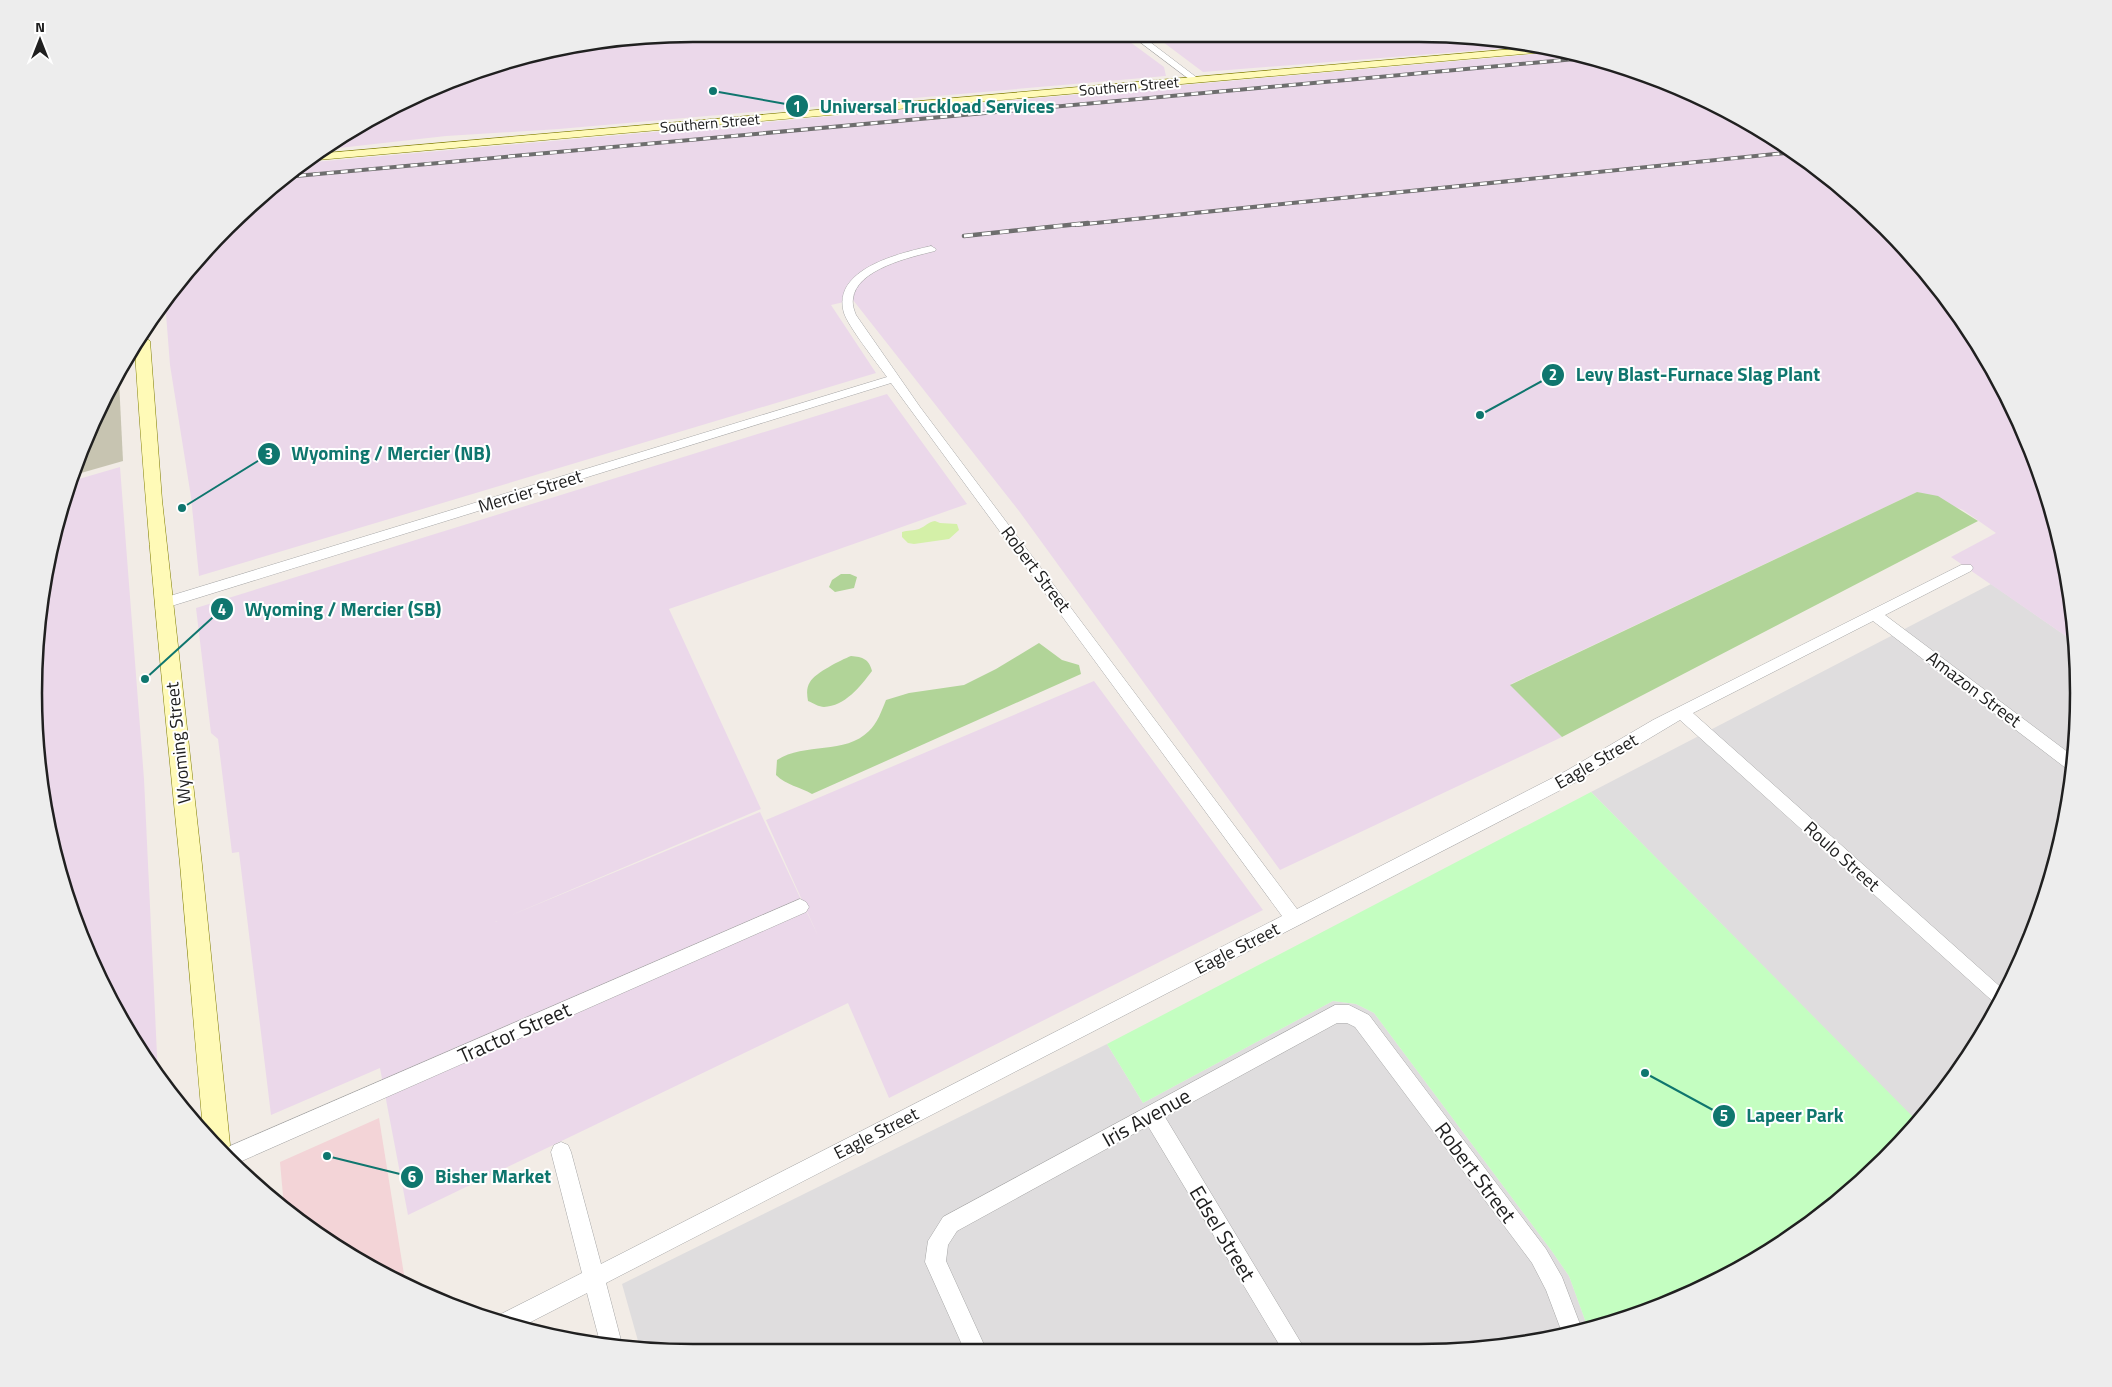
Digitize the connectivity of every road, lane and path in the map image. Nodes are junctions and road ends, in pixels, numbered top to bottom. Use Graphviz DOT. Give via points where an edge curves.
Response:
graph roads {
  1 [pos="1144,42"];
  2 [pos="1522,51"];
  3 [pos="1196,80"];
  4 [pos="326,157"];
  5 [pos="931,249"];
  6 [pos="142,348"];
  7 [pos="895,378"];
  8 [pos="1966,568"];
  9 [pos="166,603"];
  10 [pos="1874,614"];
  11 [pos="1682,712"];
  12 [pos="2066,759"];
  13 [pos="800,907"];
  14 [pos="1294,919"];
  15 [pos="1995,994"];
  16 [pos="1362,1021"];
  17 [pos="1152,1114"];
  18 [pos="216,1136"];
  19 [pos="561,1152"];
  20 [pos="234,1155"];
  21 [pos="594,1278"];
  22 [pos="514,1319"];
  23 [pos="1570,1326"];
  24 [pos="610,1339"];
  25 [pos="973,1344"];
  26 [pos="1291,1344"];
  1 -- 3 [label="street"];
  2 -- 3 [label="street, Southern Street"];
  3 -- 4 [label="street, Southern Street"];
  5 -- 7 [label="street, Robert Street" via="877,266 862,276 847,296 850,315"];
  6 -- 9 [label="street, Wyoming Street" via="153,500"];
  7 -- 9 [label="street, Mercier Street"];
  7 -- 14 [label="street, Robert Street"];
  8 -- 10 [label="street, Eagle Street"];
  9 -- 18 [label="street, Wyoming Street"];
  10 -- 11 [label="street, Eagle Street"];
  10 -- 12 [label="street, Amazon Street"];
  11 -- 14 [label="street, Eagle Street" via="1572,776"];
  11 -- 15 [label="street, Roulo Street"];
  13 -- 20 [label="street, Tractor Street"];
  14 -- 21 [label="street, Eagle Street"];
  16 -- 17 [label="street, Iris Avenue" via="1349,1014 1335,1014"];
  16 -- 23 [label="street, Robert Street" via="1539,1256 1555,1284"];
  17 -- 25 [label="street, Iris Avenue" via="950,1224 938,1241 935,1262"];
  17 -- 26 [label="street, Edsel Street"];
  19 -- 21 [label="street"];
  21 -- 22 [label="street, Eagle Street"];
  21 -- 24 [label="street"];
}
